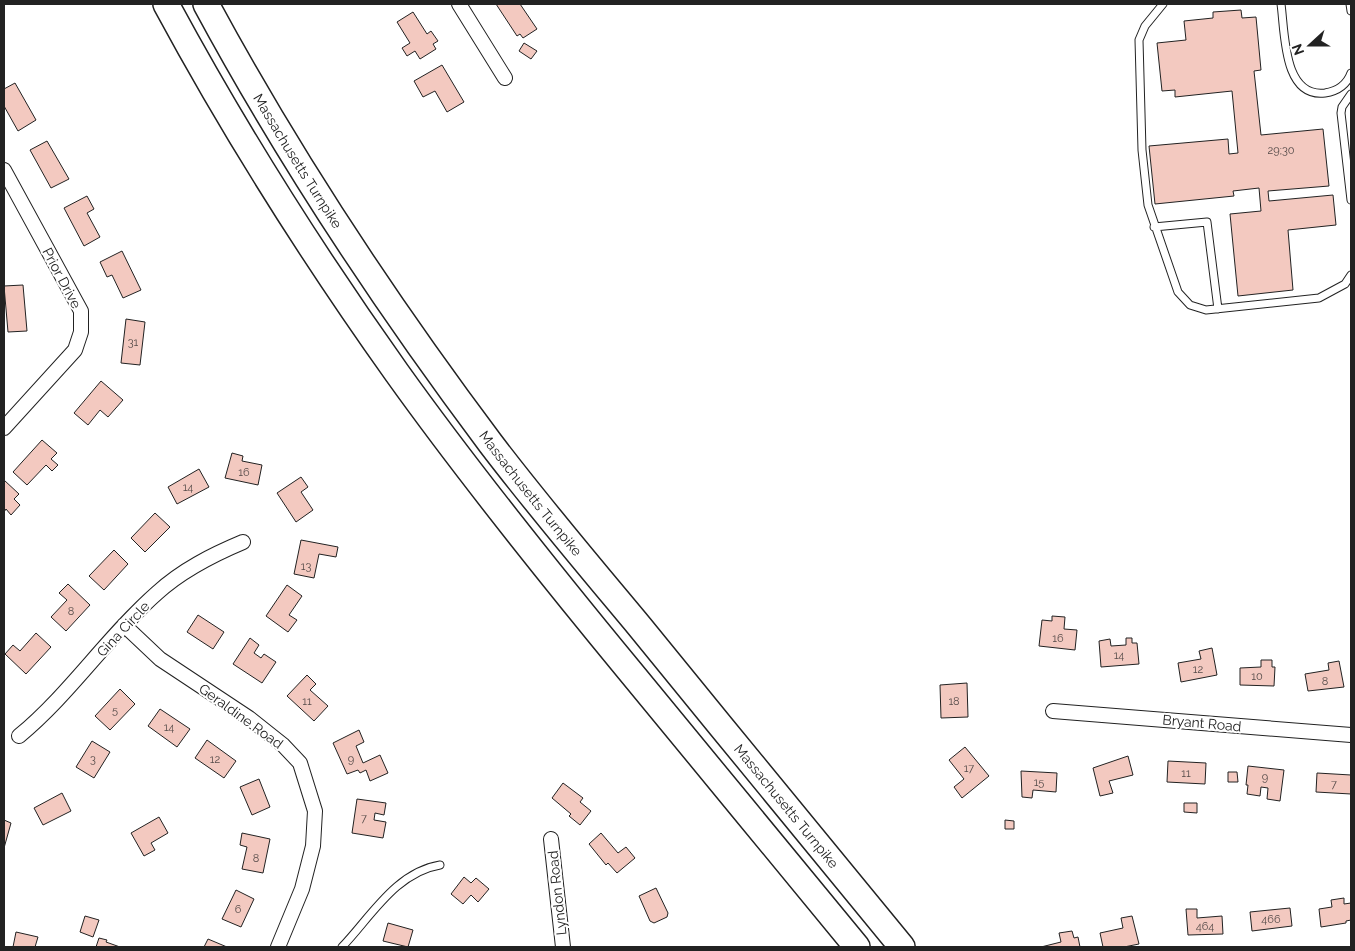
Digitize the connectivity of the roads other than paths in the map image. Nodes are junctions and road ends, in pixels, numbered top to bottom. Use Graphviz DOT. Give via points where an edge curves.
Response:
graph roads {
  1 [pos="166,4"];
  2 [pos="206,4"];
  3 [pos="458,4"];
  4 [pos="1163,4"];
  5 [pos="1281,4"];
  6 [pos="1350,4"];
  7 [pos="1351,10"];
  8 [pos="1351,73"];
  9 [pos="505,78"];
  10 [pos="1351,94"];
  11 [pos="4,170"];
  12 [pos="1351,200"];
  13 [pos="1154,227"];
  14 [pos="1351,275"];
  15 [pos="1218,309"];
  16 [pos="4,428"];
  17 [pos="242,542"];
  18 [pos="124,625"];
  19 [pos="1053,711"];
  20 [pos="1351,735"];
  21 [pos="19,736"];
  22 [pos="552,839"];
  23 [pos="440,866"];
  24 [pos="278,947"];
  25 [pos="342,947"];
  26 [pos="563,947"];
  27 [pos="857,947"];
  28 [pos="902,947"];
  1 -- 27 [label="highway" via="272,186 398,375 560,586"];
  2 -- 28 [label="highway, Massachusetts Turnpike" via="330,214 459,401 528,491"];
  3 -- 9 [label="street"];
  4 -- 13 [label="lane" via="1145,26 1139,40 1142,150 1148,205"];
  5 -- 8 [label="lane" via="1288,58 1296,82 1306,91 1326,93 1340,88"];
  6 -- 7 [label="lane"];
  10 -- 12 [label="lane" via="1341,113"];
  11 -- 16 [label="street, Prior Drive" via="81,311 81,325 74,350"];
  13 -- 15 [label="lane" via="1182,299 1196,308"];
  13 -- 15 [label="lane" via="1206,222"];
  14 -- 15 [label="lane" via="1345,284 1319,298"];
  17 -- 18 [label="street, Gina Circle" via="192,566 158,592"];
  18 -- 21 [label="street, Gina Circle" via="46,714"];
  18 -- 24 [label="street, Geraldine Road" via="160,659 249,718 300,762 315,811 313,846 302,889"];
  19 -- 20 [label="street, Bryant Road"];
  22 -- 26 [label="street, Lyndon Road"];
  23 -- 25 [label="lane" via="431,867 406,880"];
}
